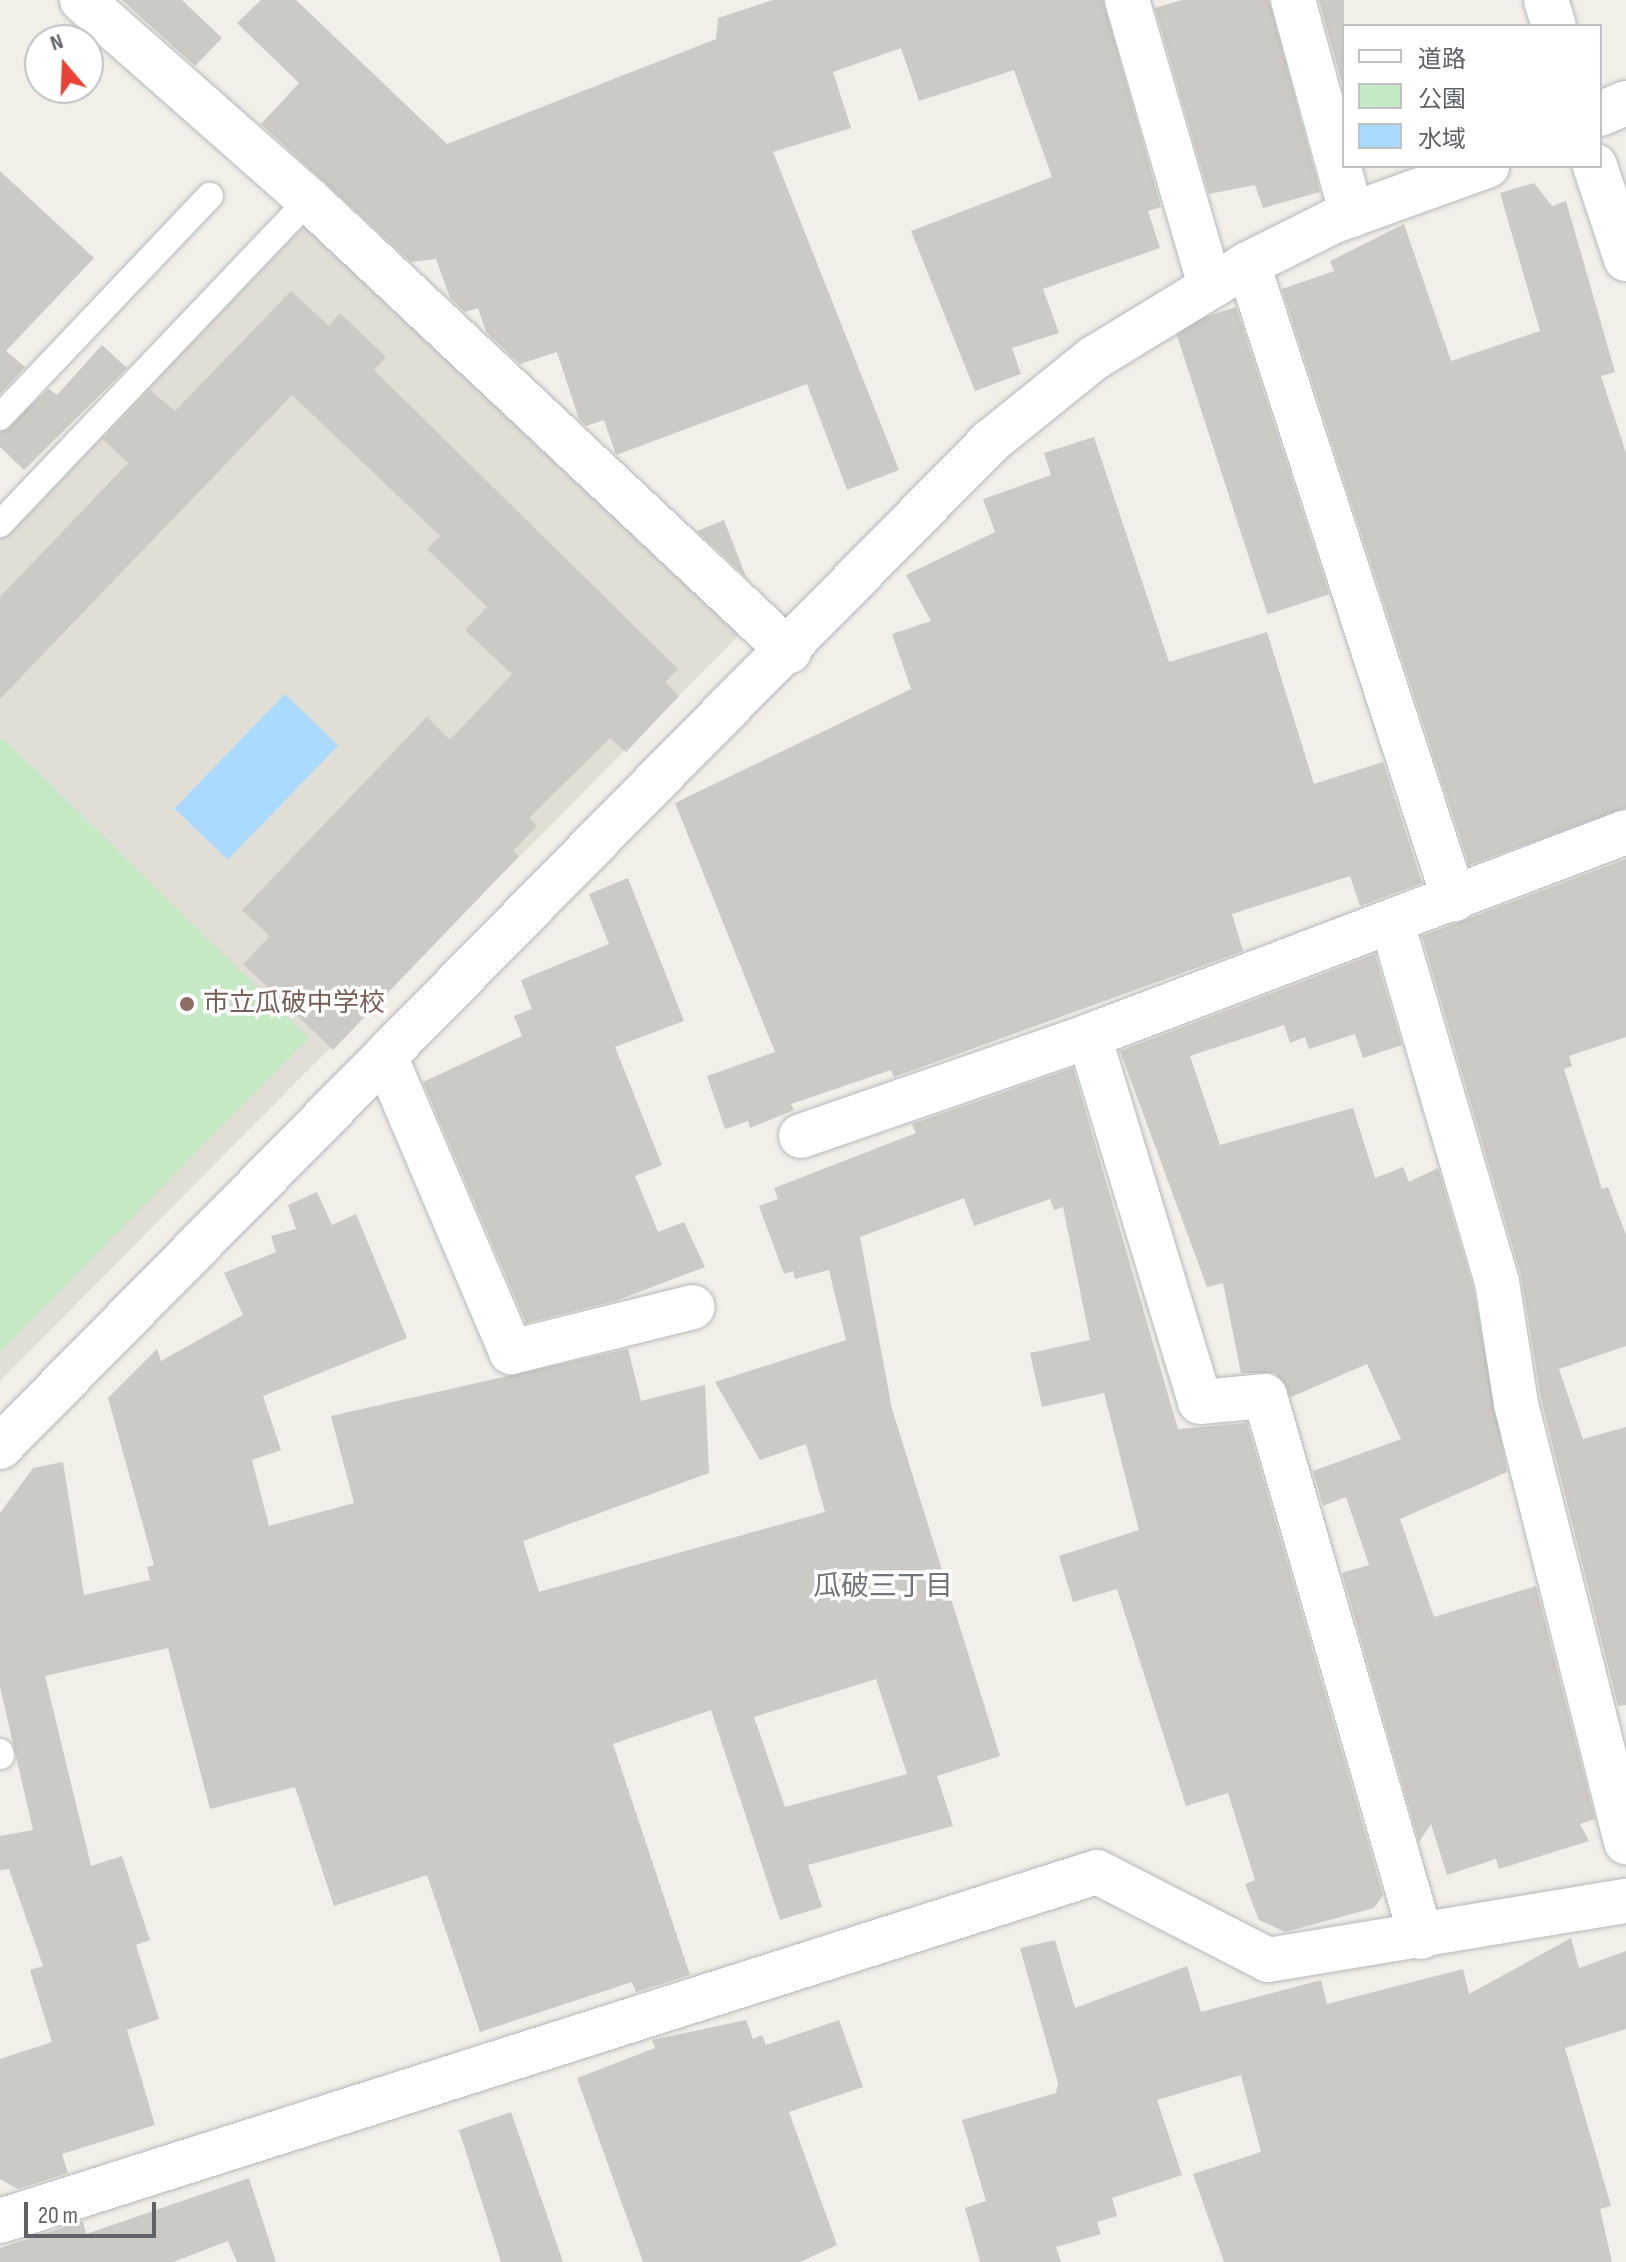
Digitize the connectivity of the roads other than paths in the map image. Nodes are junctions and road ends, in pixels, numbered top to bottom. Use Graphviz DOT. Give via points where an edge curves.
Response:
graph roads {
  1 [pos="82,0"];
  2 [pos="1127,0"];
  3 [pos="1293,0"];
  4 [pos="1546,0"];
  5 [pos="1553,24"];
  6 [pos="1626,103"];
  7 [pos="1602,113"];
  8 [pos="1481,168"];
  9 [pos="1596,168"];
  10 [pos="210,196"];
  11 [pos="309,200"];
  12 [pos="1352,215"];
  13 [pos="1626,259"];
  14 [pos="1248,264"];
  15 [pos="1210,286"];
  16 [pos="0,417"];
  17 [pos="0,524"];
  18 [pos="789,651"];
  19 [pos="1626,832"];
  20 [pos="1454,899"];
  21 [pos="1392,923"];
  22 [pos="1089,1036"];
  23 [pos="385,1056"];
  24 [pos="801,1136"];
  25 [pos="693,1307"];
  26 [pos="0,1447"];
  27 [pos="1626,1842"];
  28 [pos="1626,1901"];
  29 [pos="1421,1937"];
  30 [pos="0,2221"];
  1 -- 11 [label="street"];
  2 -- 15 [label="street"];
  3 -- 12 [label="street"];
  4 -- 5 [label="street"];
  6 -- 7 [label="street"];
  8 -- 12 [label="street"];
  9 -- 13 [label="street"];
  10 -- 16 [label="lane"];
  11 -- 17 [label="lane"];
  11 -- 18 [label="street"];
  12 -- 14 [label="street"];
  14 -- 15 [label="street"];
  14 -- 20 [label="street"];
  15 -- 18 [label="street" via="1094,358 991,441"];
  18 -- 23 [label="street"];
  19 -- 20 [label="street"];
  20 -- 21 [label="street"];
  21 -- 22 [label="street"];
  21 -- 27 [label="street" via="1497,1282 1516,1404"];
  22 -- 24 [label="street"];
  22 -- 29 [label="street" via="1200,1402 1265,1396"];
  23 -- 25 [label="street" via="511,1352"];
  23 -- 26 [label="street"];
  28 -- 29 [label="street"];
  29 -- 30 [label="street" via="1268,1960 1097,1872"];
}
